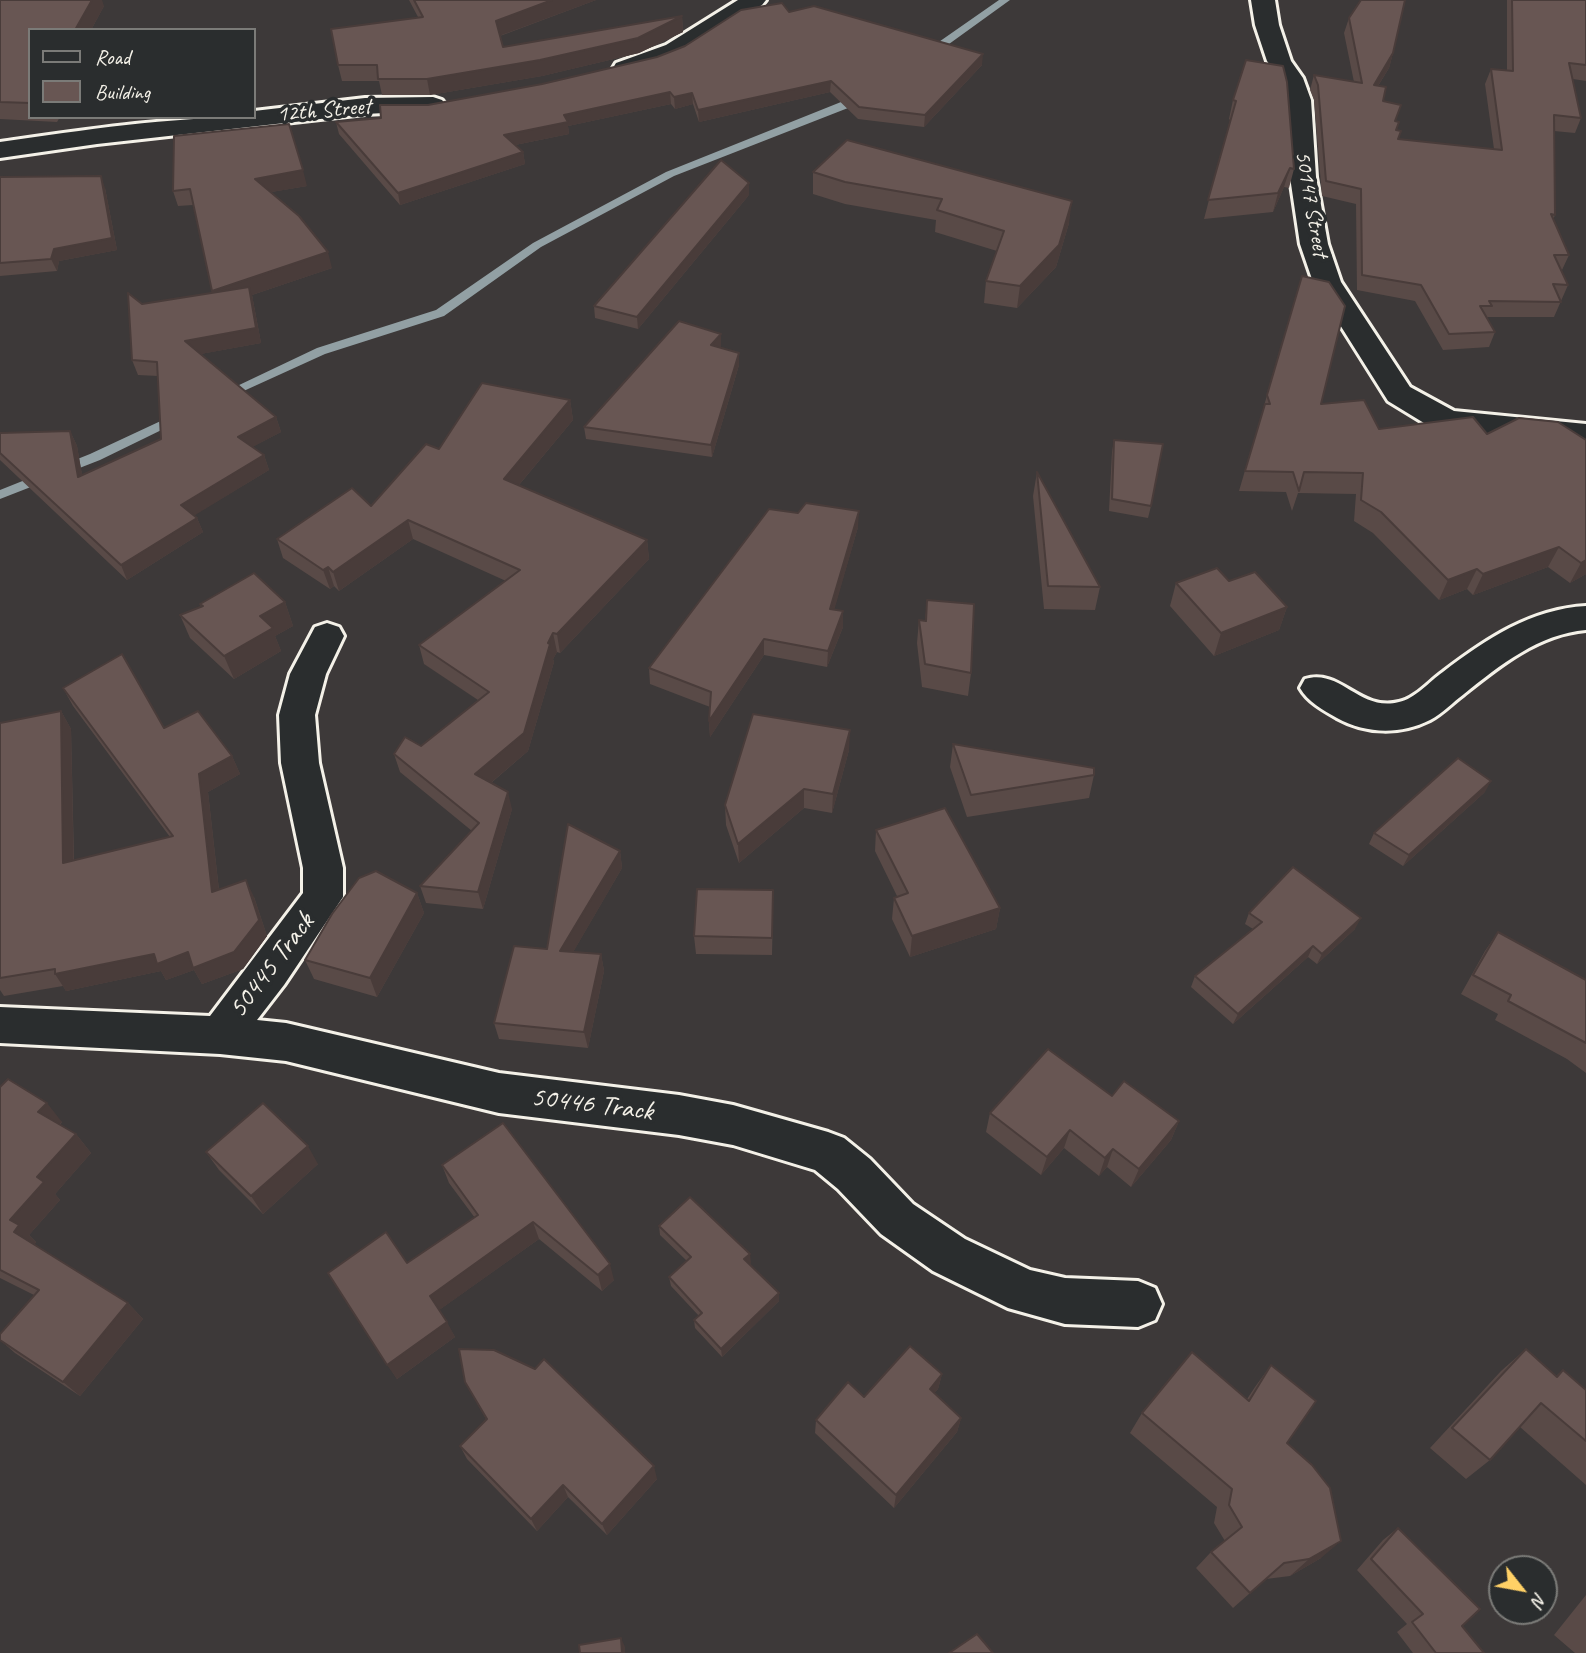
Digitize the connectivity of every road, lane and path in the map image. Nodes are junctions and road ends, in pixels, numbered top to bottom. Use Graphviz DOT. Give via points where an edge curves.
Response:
graph roads {
  1 [pos="754,0"];
  2 [pos="1263,0"];
  3 [pos="604,74"];
  4 [pos="456,101"];
  5 [pos="256,118"];
  6 [pos="247,119"];
  7 [pos="0,150"];
  8 [pos="1586,434"];
  9 [pos="1586,618"];
  10 [pos="327,636"];
  11 [pos="1318,688"];
  12 [pos="0,1025"];
  13 [pos="220,1035"];
  14 [pos="1138,1304"];
  1 -- 3 [label="street" via="674,50"];
  2 -- 8 [label="street, 50147 Street" via="1279,61 1298,100 1303,177 1318,257 1327,282 1399,394 1435,416 1454,421"];
  4 -- 5 [label="street, 12th Street"];
  6 -- 7 [label="street, 12th Street"];
  9 -- 11 [label="street" via="1550,624 1514,641 1403,717 1379,720 1357,713"];
  10 -- 13 [label="street, 50445 Track" via="307,674 297,715 300,764 323,868 323,897"];
  12 -- 13 [label="street, 50446 Track"];
  13 -- 14 [label="street, 50446 Track" via="286,1042 499,1093 733,1125 828,1153 897,1219 949,1255 1025,1292 1065,1301"];
}
